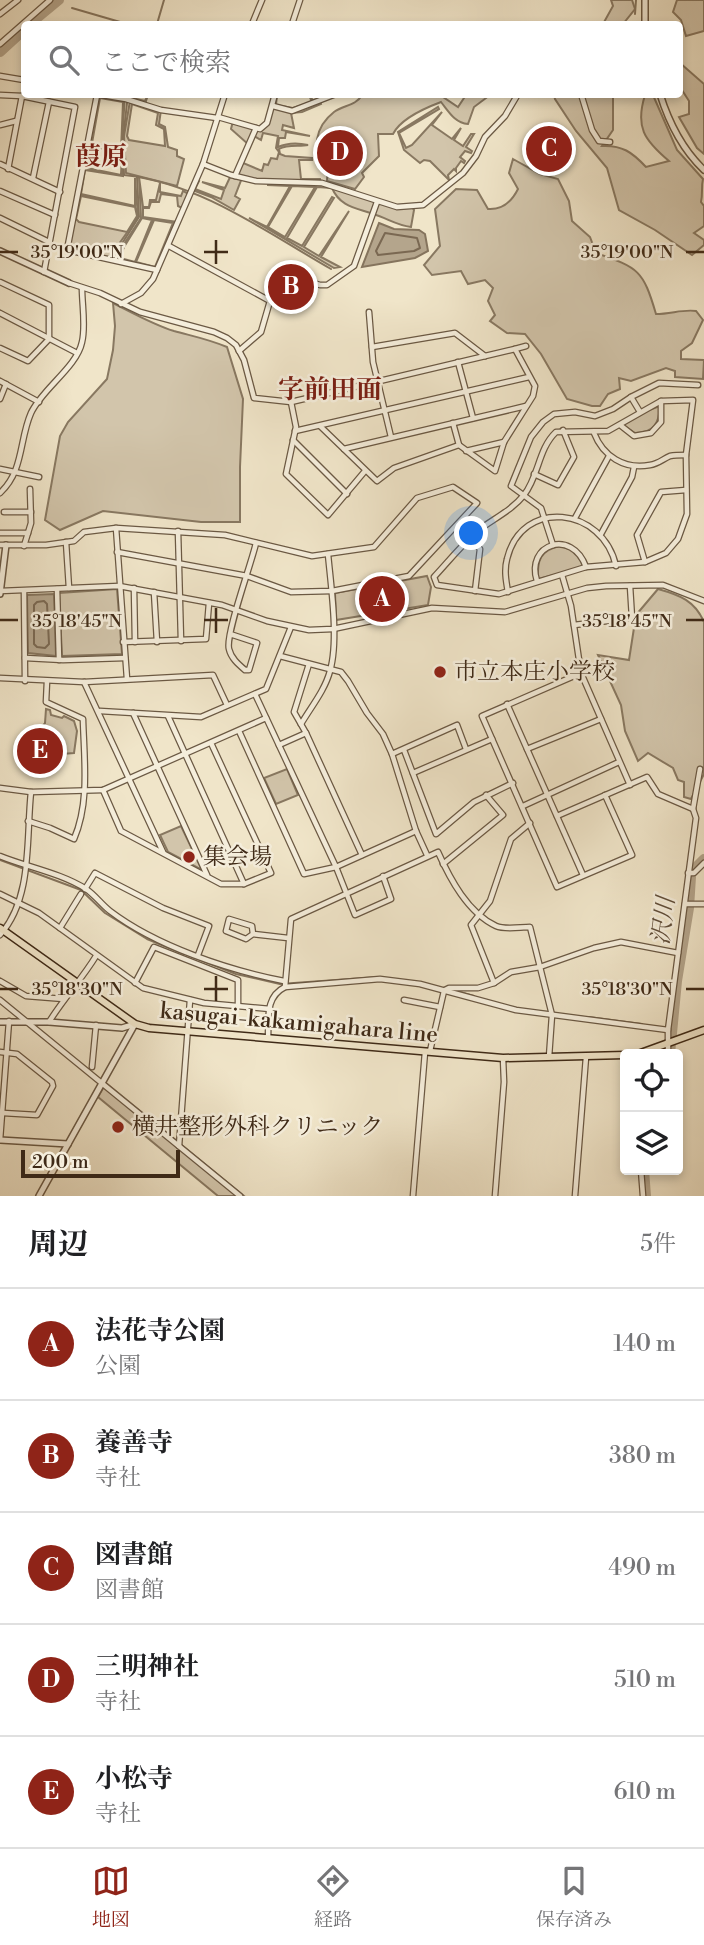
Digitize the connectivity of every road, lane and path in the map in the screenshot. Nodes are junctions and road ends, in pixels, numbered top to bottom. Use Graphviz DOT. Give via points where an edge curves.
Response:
graph roads {
  1 [pos="18,0"];
  2 [pos="50,0"];
  3 [pos="262,0"];
  4 [pos="300,0"];
  5 [pos="645,0"];
  6 [pos="0,14"];
  7 [pos="26,21"];
  8 [pos="253,21"];
  9 [pos="293,21"];
  10 [pos="645,21"];
  11 [pos="21,26"];
  12 [pos="0,44"];
  13 [pos="0,76"];
  14 [pos="21,80"];
  15 [pos="0,95"];
  16 [pos="21,96"];
  17 [pos="22,98"];
  18 [pos="31,98"];
  19 [pos="96,98"];
  20 [pos="119,98"];
  21 [pos="224,98"];
  22 [pos="274,98"];
  23 [pos="326,98"];
  24 [pos="516,98"];
  25 [pos="582,98"];
  26 [pos="662,98"];
  27 [pos="49,102"];
  28 [pos="273,106"];
  29 [pos="217,118"];
  30 [pos="16,121"];
  31 [pos="0,125"];
  32 [pos="256,128"];
  33 [pos="610,142"];
  34 [pos="0,164"];
  35 [pos="203,164"];
  36 [pos="8,169"];
  37 [pos="704,170"];
  38 [pos="235,176"];
  39 [pos="33,178"];
  40 [pos="0,191"];
  41 [pos="60,192"];
  42 [pos="376,202"];
  43 [pos="55,215"];
  44 [pos="0,218"];
  45 [pos="49,242"];
  46 [pos="169,246"];
  47 [pos="0,251"];
  48 [pos="157,270"];
  49 [pos="44,272"];
  50 [pos="0,282"];
  51 [pos="69,283"];
  52 [pos="82,288"];
  53 [pos="270,301"];
  54 [pos="121,304"];
  55 [pos="369,312"];
  56 [pos="0,313"];
  57 [pos="49,339"];
  58 [pos="526,346"];
  59 [pos="372,347"];
  60 [pos="0,348"];
  61 [pos="515,349"];
  62 [pos="239,351"];
  63 [pos="77,353"];
  64 [pos="486,356"];
  65 [pos="458,362"];
  66 [pos="530,376"];
  67 [pos="3,382"];
  68 [pos="377,382"];
  69 [pos="698,385"];
  70 [pos="466,390"];
  71 [pos="631,397"];
  72 [pos="0,399"];
  73 [pos="661,401"];
  74 [pos="39,402"];
  75 [pos="291,402"];
  76 [pos="526,406"];
  77 [pos="385,411"];
  78 [pos="640,412"];
  79 [pos="473,418"];
  80 [pos="453,424"];
  81 [pos="620,425"];
  82 [pos="320,426"];
  83 [pos="563,430"];
  84 [pos="295,431"];
  85 [pos="594,433"];
  86 [pos="391,437"];
  87 [pos="293,440"];
  88 [pos="505,442"];
  89 [pos="459,445"];
  90 [pos="344,449"];
  91 [pos="465,451"];
  92 [pos="686,455"];
  93 [pos="609,456"];
  94 [pos="634,467"];
  95 [pos="0,469"];
  96 [pos="365,471"];
  97 [pos="16,472"];
  98 [pos="534,474"];
  99 [pos="39,477"];
  100 [pos="30,489"];
  101 [pos="686,490"];
  102 [pos="0,492"];
  103 [pos="347,494"];
  104 [pos="525,494"];
  105 [pos="4,512"];
  106 [pos="31,512"];
  107 [pos="575,518"];
  108 [pos="545,519"];
  109 [pos="116,528"];
  110 [pos="178,531"];
  111 [pos="0,533"];
  112 [pos="28,533"];
  113 [pos="600,534"];
  114 [pos="470,538"];
  115 [pos="66,542"];
  116 [pos="256,543"];
  117 [pos="3,545"];
  118 [pos="553,545"];
  119 [pos="24,546"];
  120 [pos="117,552"];
  121 [pos="328,555"];
  122 [pos="645,562"];
  123 [pos="177,564"];
  124 [pos="616,566"];
  125 [pos="586,567"];
  126 [pos="562,575"];
  127 [pos="247,576"];
  128 [pos="537,581"];
  129 [pos="119,586"];
  130 [pos="630,586"];
  131 [pos="69,588"];
  132 [pos="134,588"];
  133 [pos="57,589"];
  134 [pos="24,591"];
  135 [pos="332,591"];
  136 [pos="475,591"];
  137 [pos="0,592"];
  138 [pos="154,592"];
  139 [pos="508,592"];
  140 [pos="568,593"];
  141 [pos="179,597"];
  142 [pos="704,601"];
  143 [pos="209,603"];
  144 [pos="237,610"];
  145 [pos="574,625"];
  146 [pos="291,627"];
  147 [pos="333,629"];
  148 [pos="230,634"];
  149 [pos="181,641"];
  150 [pos="123,642"];
  151 [pos="135,642"];
  152 [pos="157,642"];
  153 [pos="279,656"];
  154 [pos="25,658"];
  155 [pos="125,658"];
  156 [pos="59,660"];
  157 [pos="309,664"];
  158 [pos="331,670"];
  159 [pos="581,673"];
  160 [pos="0,678"];
  161 [pos="127,679"];
  162 [pos="25,681"];
  163 [pos="47,681"];
  164 [pos="85,682"];
  165 [pos="255,694"];
  166 [pos="507,704"];
  167 [pos="228,705"];
  168 [pos="100,711"];
  169 [pos="134,713"];
  170 [pos="168,716"];
  171 [pos="266,718"];
  172 [pos="601,719"];
  173 [pos="301,724"];
  174 [pos="239,731"];
  175 [pos="306,733"];
  176 [pos="492,739"];
  177 [pos="211,743"];
  178 [pos="279,745"];
  179 [pos="466,749"];
  180 [pos="527,749"];
  181 [pos="404,750"];
  182 [pos="392,754"];
  183 [pos="185,755"];
  184 [pos="619,762"];
  185 [pos="158,767"];
  186 [pos="700,769"];
  187 [pos="413,773"];
  188 [pos="130,778"];
  189 [pos="513,783"];
  190 [pos="630,785"];
  191 [pos="0,788"];
  192 [pos="83,790"];
  193 [pos="103,790"];
  194 [pos="31,792"];
  195 [pos="486,795"];
  196 [pos="547,795"];
  197 [pos="605,795"];
  198 [pos="523,806"];
  199 [pos="694,809"];
  200 [pos="557,816"];
  201 [pos="28,821"];
  202 [pos="530,823"];
  203 [pos="416,831"];
  204 [pos="163,852"];
  205 [pos="362,855"];
  206 [pos="427,855"];
  207 [pos="0,856"];
  208 [pos="704,863"];
  209 [pos="443,864"];
  210 [pos="25,866"];
  211 [pos="336,867"];
  212 [pos="688,873"];
  213 [pos="207,875"];
  214 [pos="583,875"];
  215 [pos="383,876"];
  216 [pos="244,884"];
  217 [pos="86,889"];
  218 [pos="346,892"];
  219 [pos="0,894"];
  220 [pos="81,894"];
  221 [pos="18,903"];
  222 [pos="685,904"];
  223 [pos="704,904"];
  224 [pos="479,913"];
  225 [pos="60,928"];
  226 [pos="1,931"];
  227 [pos="254,934"];
  228 [pos="288,938"];
  229 [pos="678,953"];
  230 [pos="198,955"];
  231 [pos="96,956"];
  232 [pos="540,967"];
  233 [pos="0,981"];
  234 [pos="79,983"];
  235 [pos="135,983"];
  236 [pos="494,983"];
  237 [pos="284,984"];
  238 [pos="444,991"];
  239 [pos="64,999"];
  240 [pos="0,1000"];
  241 [pos="190,1000"];
  242 [pos="404,1000"];
  243 [pos="238,1006"];
  244 [pos="440,1007"];
  245 [pos="270,1009"];
  246 [pos="552,1015"];
  247 [pos="24,1020"];
  248 [pos="9,1021"];
  249 [pos="49,1021"];
  250 [pos="0,1022"];
  251 [pos="135,1024"];
  252 [pos="96,1025"];
  253 [pos="668,1030"];
  254 [pos="704,1030"];
  255 [pos="187,1032"];
  256 [pos="268,1038"];
  257 [pos="671,1043"];
  258 [pos="653,1049"];
  259 [pos="669,1049"];
  260 [pos="428,1051"];
  261 [pos="0,1052"];
  262 [pos="8,1052"];
  263 [pos="620,1055"];
  264 [pos="549,1057"];
  265 [pos="586,1057"];
  266 [pos="503,1058"];
  267 [pos="92,1067"];
  268 [pos="103,1083"];
  269 [pos="2,1097"];
  270 [pos="3,1113"];
  271 [pos="0,1140"];
  272 [pos="68,1144"];
  273 [pos="179,1146"];
  274 [pos="641,1175"];
  275 [pos="39,1196"];
  276 [pos="240,1196"];
  277 [pos="413,1196"];
  278 [pos="495,1196"];
  279 [pos="575,1196"];
  280 [pos="642,1196"];
  1 -- 6 [label="street"];
  2 -- 7 [label="street"];
  3 -- 8 [label="street"];
  4 -- 9 [label="street"];
  5 -- 10 [label="street"];
  11 -- 12 [label="street"];
  13 -- 14 [label="street"];
  15 -- 16 [label="street"];
  17 -- 30 [label="street"];
  18 -- 27 [label="street"];
  19 -- 48 [label="street" via="67,250"];
  20 -- 29 [label="street"];
  21 -- 29 [label="street"];
  22 -- 28 [label="street"];
  23 -- 28 [label="street" via="292,111"];
  24 -- 42 [label="street" via="463,173 433,199 412,207"];
  25 -- 33 [label="street" via="592,130 599,141"];
  26 -- 37 [label="street" via="680,141"];
  27 -- 39 [label="street"];
  27 -- 41 [label="street" via="75,107"];
  28 -- 32 [label="street" via="267,123"];
  29 -- 32 [label="street"];
  29 -- 35 [label="street"];
  30 -- 31 [label="street"];
  30 -- 36 [label="street"];
  32 -- 38 [label="street"];
  34 -- 36 [label="street"];
  35 -- 38 [label="street"];
  35 -- 46 [label="street"];
  36 -- 39 [label="street"];
  38 -- 42 [label="street" via="321,183"];
  39 -- 41 [label="street"];
  40 -- 43 [label="street"];
  41 -- 43 [label="street"];
  42 -- 53 [label="street" via="354,266 323,285 288,275"];
  43 -- 45 [label="street"];
  44 -- 45 [label="street"];
  45 -- 49 [label="street"];
  46 -- 48 [label="street"];
  46 -- 53 [label="street"];
  47 -- 49 [label="street"];
  48 -- 54 [label="street" via="148,286"];
  49 -- 51 [label="street"];
  50 -- 57 [label="street" via="49,305"];
  51 -- 52 [label="street"];
  52 -- 54 [label="street"];
  52 -- 63 [label="street" via="83,342"];
  53 -- 62 [label="street" via="261,332"];
  54 -- 62 [label="street" via="214,332 233,341"];
  55 -- 59 [label="street"];
  56 -- 57 [label="street"];
  57 -- 60 [label="street" via="28,361"];
  57 -- 63 [label="street"];
  58 -- 61 [label="street"];
  59 -- 64 [label="street" via="455,333"];
  59 -- 68 [label="street"];
  61 -- 64 [label="street"];
  61 -- 66 [label="street"];
  62 -- 75 [label="street" via="254,398"];
  63 -- 74 [label="street"];
  64 -- 65 [label="street"];
  65 -- 68 [label="street"];
  65 -- 70 [label="street"];
  66 -- 70 [label="street"];
  66 -- 76 [label="street" via="534,391"];
  67 -- 72 [label="street"];
  67 -- 74 [label="street"];
  68 -- 75 [label="street"];
  68 -- 77 [label="street"];
  69 -- 71 [label="street" via="659,383"];
  70 -- 77 [label="street"];
  70 -- 79 [label="street"];
  71 -- 78 [label="street"];
  71 -- 104 [label="street" via="598,416 565,412 543,422 531,437 511,486"];
  73 -- 78 [label="street"];
  73 -- 81 [label="street" via="661,422 651,433 634,436"];
  73 -- 92 [label="street" via="693,400"];
  74 -- 97 [label="street" via="28,421"];
  75 -- 84 [label="street"];
  76 -- 79 [label="street"];
  76 -- 88 [label="street"];
  77 -- 82 [label="street"];
  77 -- 86 [label="street"];
  78 -- 81 [label="street"];
  79 -- 80 [label="street"];
  80 -- 86 [label="street"];
  80 -- 89 [label="street"];
  81 -- 85 [label="street"];
  82 -- 84 [label="street"];
  82 -- 90 [label="street"];
  83 -- 85 [label="street"];
  83 -- 98 [label="street" via="548,440"];
  83 -- 98 [label="street" via="574,457 558,485"];
  84 -- 87 [label="street"];
  85 -- 93 [label="street"];
  86 -- 90 [label="street"];
  87 -- 103 [label="street"];
  87 -- 103 [label="street" via="286,474 328,515"];
  88 -- 91 [label="street"];
  88 -- 91 [label="street" via="495,471"];
  89 -- 91 [label="street"];
  89 -- 96 [label="street" via="394,468 377,481"];
  90 -- 96 [label="street"];
  92 -- 94 [label="street"];
  92 -- 101 [label="street"];
  93 -- 94 [label="street"];
  93 -- 107 [label="street"];
  94 -- 113 [label="street"];
  95 -- 97 [label="street"];
  96 -- 103 [label="street"];
  97 -- 99 [label="street"];
  97 -- 102 [label="street"];
  98 -- 104 [label="street"];
  100 -- 106 [label="street"];
  101 -- 122 [label="street" via="687,514 678,539 666,553"];
  101 -- 122 [label="street" via="661,492 637,535"];
  104 -- 108 [label="street" via="541,508"];
  104 -- 114 [label="street"];
  105 -- 106 [label="street"];
  106 -- 112 [label="street"];
  107 -- 108 [label="street"];
  107 -- 113 [label="street"];
  108 -- 118 [label="street"];
  108 -- 139 [label="street" via="524,530 511,548 505,568"];
  109 -- 110 [label="street"];
  109 -- 115 [label="street" via="84,533"];
  109 -- 120 [label="street"];
  110 -- 116 [label="street"];
  110 -- 123 [label="street"];
  111 -- 112 [label="street"];
  112 -- 119 [label="street"];
  113 -- 124 [label="street" via="614,553"];
  114 -- 136 [label="street" via="480,550"];
  114 -- 136 [label="street" via="434,577 437,585"];
  115 -- 119 [label="street"];
  115 -- 131 [label="street"];
  116 -- 121 [label="street" via="312,556"];
  116 -- 127 [label="street"];
  117 -- 119 [label="street"];
  117 -- 137 [label="street"];
  118 -- 125 [label="street" via="572,547"];
  118 -- 128 [label="street" via="535,562"];
  120 -- 123 [label="street"];
  120 -- 129 [label="street"];
  121 -- 135 [label="street"];
  121 -- 135 [label="street" via="374,547 417,498 453,488 478,503 409,576"];
  122 -- 124 [label="street"];
  123 -- 127 [label="street"];
  123 -- 141 [label="street"];
  124 -- 125 [label="street"];
  125 -- 126 [label="street"];
  126 -- 128 [label="street"];
  126 -- 140 [label="street"];
  127 -- 135 [label="street" via="291,592"];
  127 -- 144 [label="street"];
  128 -- 139 [label="street"];
  129 -- 131 [label="street"];
  129 -- 132 [label="street"];
  129 -- 150 [label="street"];
  130 -- 140 [label="street"];
  130 -- 142 [label="street" via="663,585"];
  130 -- 145 [label="street" via="632,618"];
  131 -- 133 [label="street"];
  132 -- 138 [label="street"];
  132 -- 151 [label="street"];
  133 -- 134 [label="street"];
  133 -- 156 [label="street"];
  134 -- 137 [label="street"];
  134 -- 154 [label="street"];
  135 -- 147 [label="street"];
  136 -- 139 [label="street"];
  138 -- 141 [label="street"];
  138 -- 152 [label="street"];
  140 -- 145 [label="street"];
  140 -- 147 [label="street" via="505,612 432,608"];
  141 -- 143 [label="street"];
  141 -- 149 [label="street"];
  143 -- 144 [label="street"];
  143 -- 149 [label="street" via="206,639"];
  144 -- 146 [label="street"];
  144 -- 148 [label="street"];
  145 -- 159 [label="street"];
  146 -- 147 [label="street"];
  146 -- 153 [label="street"];
  147 -- 158 [label="street"];
  148 -- 148 [label="street" via="229,650 237,663 249,670 257,643"];
  149 -- 152 [label="street"];
  150 -- 151 [label="street"];
  150 -- 155 [label="street"];
  151 -- 152 [label="street"];
  153 -- 157 [label="street"];
  153 -- 165 [label="street" via="266,689"];
  154 -- 156 [label="street"];
  154 -- 162 [label="street"];
  155 -- 156 [label="street"];
  155 -- 161 [label="street"];
  157 -- 158 [label="street"];
  157 -- 173 [label="street" via="294,712"];
  158 -- 173 [label="street"];
  158 -- 182 [label="street" via="341,672 348,681"];
  159 -- 166 [label="street"];
  159 -- 172 [label="street"];
  160 -- 162 [label="street"];
  161 -- 164 [label="street"];
  161 -- 167 [label="street" via="213,675"];
  162 -- 163 [label="street"];
  163 -- 164 [label="street"];
  163 -- 192 [label="street" via="46,702 83,719"];
  164 -- 168 [label="street"];
  165 -- 167 [label="street"];
  165 -- 171 [label="street"];
  166 -- 176 [label="street" via="482,716"];
  166 -- 180 [label="street"];
  167 -- 170 [label="street" via="201,717"];
  168 -- 169 [label="street"];
  168 -- 188 [label="street"];
  169 -- 170 [label="street"];
  169 -- 185 [label="street"];
  170 -- 183 [label="street"];
  171 -- 174 [label="street"];
  171 -- 178 [label="street"];
  172 -- 180 [label="street"];
  172 -- 184 [label="street"];
  173 -- 175 [label="street"];
  174 -- 177 [label="street"];
  174 -- 211 [label="street" via="304,874"];
  175 -- 178 [label="street"];
  175 -- 205 [label="street"];
  176 -- 179 [label="street"];
  176 -- 189 [label="street"];
  177 -- 183 [label="street"];
  177 -- 216 [label="street" via="271,873"];
  178 -- 211 [label="street"];
  179 -- 181 [label="street" via="457,725"];
  179 -- 187 [label="street"];
  180 -- 196 [label="street"];
  181 -- 182 [label="street"];
  181 -- 187 [label="street"];
  182 -- 203 [label="street"];
  183 -- 185 [label="street"];
  183 -- 216 [label="street"];
  184 -- 190 [label="street"];
  184 -- 196 [label="street"];
  185 -- 188 [label="street"];
  185 -- 213 [label="street"];
  186 -- 199 [label="street"];
  187 -- 195 [label="street" via="436,834"];
  188 -- 193 [label="street"];
  188 -- 204 [label="street"];
  189 -- 195 [label="street"];
  189 -- 198 [label="street"];
  190 -- 197 [label="street"];
  190 -- 199 [label="street" via="647,777 658,794"];
  191 -- 194 [label="street"];
  192 -- 193 [label="street"];
  192 -- 194 [label="street"];
  192 -- 201 [label="street" via="81,824 74,839"];
  193 -- 204 [label="street" via="121,831"];
  194 -- 201 [label="street"];
  195 -- 209 [label="street" via="503,815"];
  196 -- 198 [label="street"];
  196 -- 200 [label="street"];
  197 -- 200 [label="street"];
  197 -- 214 [label="street" via="632,855"];
  198 -- 202 [label="street"];
  199 -- 212 [label="street"];
  200 -- 214 [label="street"];
  201 -- 210 [label="street"];
  202 -- 214 [label="street" via="557,887"];
  202 -- 224 [label="street" via="511,839 490,901"];
  203 -- 205 [label="street"];
  203 -- 206 [label="street"];
  204 -- 213 [label="street"];
  205 -- 211 [label="street"];
  206 -- 209 [label="street" via="438,852"];
  206 -- 215 [label="street"];
  207 -- 210 [label="street"];
  208 -- 212 [label="street"];
  209 -- 224 [label="street" via="466,902"];
  210 -- 217 [label="street"];
  210 -- 221 [label="street"];
  211 -- 218 [label="street"];
  212 -- 222 [label="street"];
  213 -- 216 [label="street" via="221,884"];
  215 -- 218 [label="street"];
  215 -- 218 [label="street" via="391,900 355,915"];
  217 -- 230 [label="street" via="145,933"];
  217 -- 230 [label="street" via="95,873 209,926"];
  218 -- 228 [label="street" via="291,919"];
  219 -- 221 [label="street"];
  220 -- 225 [label="street"];
  221 -- 225 [label="street"];
  221 -- 226 [label="street"];
  222 -- 223 [label="street"];
  222 -- 229 [label="street"];
  224 -- 232 [label="street" via="498,927 530,927"];
  224 -- 236 [label="street" via="471,925"];
  225 -- 231 [label="street"];
  226 -- 234 [label="main road, kasugai-kakamigahara line"];
  227 -- 227 [label="street" via="246,939 226,931 229,919 253,926"];
  227 -- 228 [label="street"];
  228 -- 237 [label="street"];
  229 -- 232 [label="street" via="621,942"];
  229 -- 253 [label="street"];
  230 -- 237 [label="street"];
  231 -- 234 [label="street"];
  231 -- 235 [label="street"];
  232 -- 236 [label="street" via="511,972"];
  232 -- 246 [label="street"];
  233 -- 239 [label="street" via="26,996"];
  234 -- 239 [label="street"];
  234 -- 251 [label="main road, kasugai-kakamigahara line"];
  235 -- 241 [label="street"];
  235 -- 243 [label="street" via="154,947 238,980"];
  236 -- 238 [label="street"];
  237 -- 238 [label="street" via="380,979"];
  237 -- 245 [label="street" via="270,1000"];
  238 -- 244 [label="street"];
  238 -- 246 [label="street"];
  239 -- 249 [label="street"];
  240 -- 247 [label="street"];
  241 -- 243 [label="street"];
  241 -- 255 [label="street"];
  242 -- 244 [label="street"];
  243 -- 245 [label="street"];
  244 -- 260 [label="street"];
  245 -- 256 [label="street"];
  246 -- 253 [label="street"];
  246 -- 264 [label="street"];
  247 -- 248 [label="street"];
  247 -- 249 [label="street"];
  247 -- 268 [label="street"];
  248 -- 250 [label="street"];
  248 -- 262 [label="street"];
  249 -- 252 [label="street"];
  251 -- 252 [label="street" via="122,1028"];
  251 -- 255 [label="main road, kasugai-kakamigahara line"];
  251 -- 268 [label="street"];
  252 -- 267 [label="street"];
  253 -- 257 [label="street"];
  254 -- 257 [label="main road"];
  255 -- 256 [label="main road, kasugai-kakamigahara line"];
  255 -- 273 [label="street"];
  256 -- 260 [label="main road, kasugai-kakamigahara line"];
  257 -- 258 [label="main road"];
  257 -- 259 [label="street"];
  260 -- 266 [label="main road, kasugai-kakamigahara line"];
  260 -- 277 [label="street"];
  261 -- 262 [label="street"];
  262 -- 269 [label="street"];
  262 -- 270 [label="street" via="52,1082 53,1088 36,1115"];
  263 -- 265 [label="main road, kasugai-kakamigahara line"];
  264 -- 265 [label="main road, kasugai-kakamigahara line"];
  264 -- 266 [label="main road, kasugai-kakamigahara line"];
  265 -- 279 [label="street"];
  266 -- 278 [label="street"];
  268 -- 272 [label="street"];
  268 -- 273 [label="street"];
  269 -- 270 [label="street"];
  270 -- 271 [label="street"];
  271 -- 272 [label="street"];
  272 -- 275 [label="street"];
  273 -- 276 [label="street"];
  274 -- 280 [label="street"];
}
